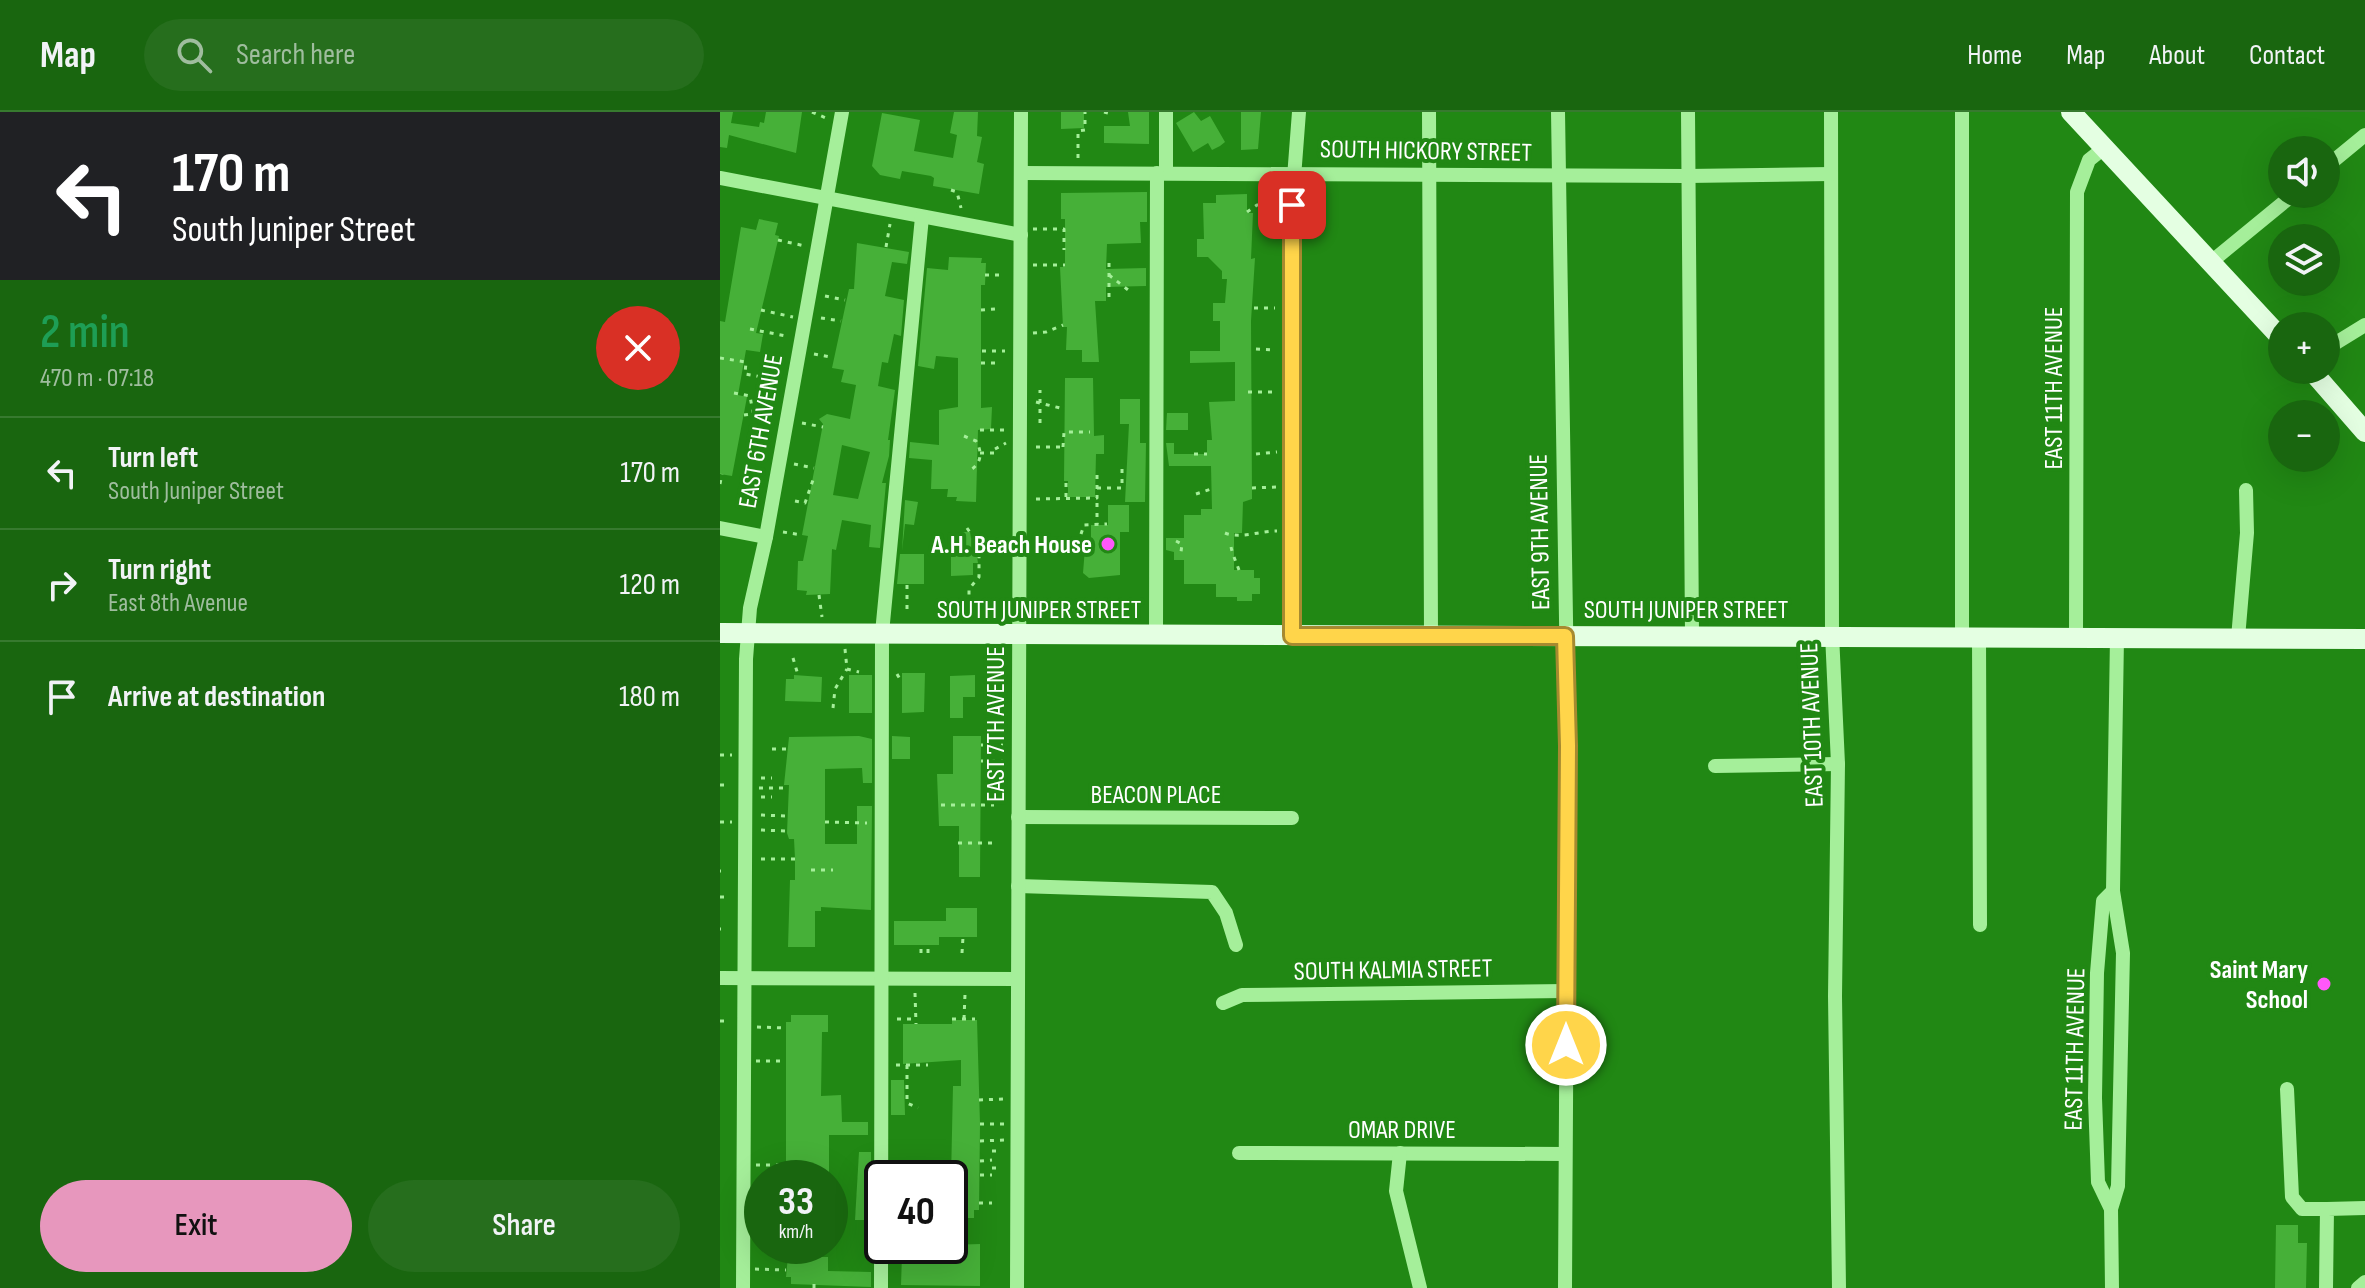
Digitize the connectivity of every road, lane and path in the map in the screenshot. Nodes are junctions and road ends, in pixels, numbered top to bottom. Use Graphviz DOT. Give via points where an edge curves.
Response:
graph roads {
  1 [pos="812,112"];
  2 [pos="842,112"];
  3 [pos="1021,112"];
  4 [pos="1085,112"];
  5 [pos="1104,112"];
  6 [pos="1166,112"];
  7 [pos="1299,112"];
  8 [pos="1429,112"];
  9 [pos="1558,112"];
  10 [pos="1688,112"];
  11 [pos="1831,112"];
  12 [pos="1962,112"];
  13 [pos="2071,112"];
  14 [pos="1112,114"];
  15 [pos="826,118"];
  16 [pos="2365,135"];
  17 [pos="2104,148"];
  18 [pos="2340,156"];
  19 [pos="1078,162"];
  20 [pos="1022,173"];
  21 [pos="1161,173"];
  22 [pos="1296,173"];
  23 [pos="1429,174"];
  24 [pos="1831,174"];
  25 [pos="1558,176"];
  26 [pos="1687,176"];
  27 [pos="720,178"];
  28 [pos="951,190"];
  29 [pos="826,199"];
  30 [pos="1292,205"];
  31 [pos="2277,208"];
  32 [pos="892,212"];
  33 [pos="1247,212"];
  34 [pos="922,217"];
  35 [pos="958,224"];
  36 [pos="1045,229"];
  37 [pos="1021,235"];
  38 [pos="778,240"];
  39 [pos="886,247"];
  40 [pos="817,249"];
  41 [pos="1064,250"];
  42 [pos="2211,262"];
  43 [pos="1109,263"];
  44 [pos="1045,265"];
  45 [pos="1065,265"];
  46 [pos="985,275"];
  47 [pos="1021,275"];
  48 [pos="1109,275"];
  49 [pos="809,292"];
  50 [pos="1132,293"];
  51 [pos="845,300"];
  52 [pos="1109,301"];
  53 [pos="1254,308"];
  54 [pos="1291,308"];
  55 [pos="995,309"];
  56 [pos="761,310"];
  57 [pos="981,310"];
  58 [pos="805,317"];
  59 [pos="841,321"];
  60 [pos="2268,324"];
  61 [pos="1063,325"];
  62 [pos="2365,325"];
  63 [pos="750,329"];
  64 [pos="1021,333"];
  65 [pos="801,339"];
  66 [pos="2340,340"];
  67 [pos="1256,349"];
  68 [pos="1291,350"];
  69 [pos="982,351"];
  70 [pos="995,351"];
  71 [pos="823,356"];
  72 [pos="830,357"];
  73 [pos="720,358"];
  74 [pos="981,363"];
  75 [pos="995,363"];
  76 [pos="793,383"];
  77 [pos="2323,384"];
  78 [pos="1040,390"];
  79 [pos="1248,392"];
  80 [pos="1277,392"];
  81 [pos="734,393"];
  82 [pos="1039,402"];
  83 [pos="1064,409"];
  84 [pos="753,413"];
  85 [pos="788,414"];
  86 [pos="744,415"];
  87 [pos="1040,423"];
  88 [pos="810,424"];
  89 [pos="823,427"];
  90 [pos="980,430"];
  91 [pos="1020,430"];
  92 [pos="1090,432"];
  93 [pos="2365,432"];
  94 [pos="964,436"];
  95 [pos="1048,447"];
  96 [pos="1277,452"];
  97 [pos="980,453"];
  98 [pos="995,453"];
  99 [pos="1194,454"];
  100 [pos="1207,454"];
  101 [pos="1256,454"];
  102 [pos="802,466"];
  103 [pos="814,468"];
  104 [pos="972,469"];
  105 [pos="1122,469"];
  106 [pos="1097,470"];
  107 [pos="722,474"];
  108 [pos="813,480"];
  109 [pos="1066,483"];
  110 [pos="720,484"];
  111 [pos="1277,487"];
  112 [pos="1097,488"];
  113 [pos="1252,488"];
  114 [pos="1211,489"];
  115 [pos="2246,490"];
  116 [pos="1196,494"];
  117 [pos="1066,498"];
  118 [pos="1020,499"];
  119 [pos="795,501"];
  120 [pos="1097,503"];
  121 [pos="1097,524"];
  122 [pos="1107,524"];
  123 [pos="720,528"];
  124 [pos="967,528"];
  125 [pos="1277,531"];
  126 [pos="790,533"];
  127 [pos="1225,533"];
  128 [pos="1081,534"];
  129 [pos="802,535"];
  130 [pos="766,537"];
  131 [pos="1176,541"];
  132 [pos="1231,547"];
  133 [pos="979,548"];
  134 [pos="994,548"];
  135 [pos="1181,552"];
  136 [pos="1237,568"];
  137 [pos="907,584"];
  138 [pos="819,595"];
  139 [pos="822,609"];
  140 [pos="907,609"];
  141 [pos="720,633"];
  142 [pos="748,633"];
  143 [pos="882,633"];
  144 [pos="969,634"];
  145 [pos="1832,634"];
  146 [pos="1019,635"];
  147 [pos="1156,635"];
  148 [pos="1431,635"];
  149 [pos="1692,635"];
  150 [pos="1292,636"];
  151 [pos="1565,636"];
  152 [pos="1971,636"];
  153 [pos="2076,637"];
  154 [pos="2117,637"];
  155 [pos="2238,638"];
  156 [pos="2365,639"];
  157 [pos="793,658"];
  158 [pos="845,658"];
  159 [pos="847,669"];
  160 [pos="859,672"];
  161 [pos="798,675"];
  162 [pos="833,708"];
  163 [pos="981,745"];
  164 [pos="994,745"];
  165 [pos="772,749"];
  166 [pos="787,749"];
  167 [pos="981,761"];
  168 [pos="994,761"];
  169 [pos="1838,764"];
  170 [pos="1715,766"];
  171 [pos="772,788"];
  172 [pos="787,788"];
  173 [pos="957,798"];
  174 [pos="969,798"];
  175 [pos="941,805"];
  176 [pos="957,805"];
  177 [pos="968,805"];
  178 [pos="994,805"];
  179 [pos="772,815"];
  180 [pos="787,816"];
  181 [pos="1018,817"];
  182 [pos="1292,818"];
  183 [pos="825,822"];
  184 [pos="875,823"];
  185 [pos="771,831"];
  186 [pos="787,831"];
  187 [pos="958,843"];
  188 [pos="994,843"];
  189 [pos="771,859"];
  190 [pos="795,859"];
  191 [pos="811,870"];
  192 [pos="833,870"];
  193 [pos="1018,886"];
  194 [pos="2113,891"];
  195 [pos="1980,925"];
  196 [pos="963,937"];
  197 [pos="921,945"];
  198 [pos="928,945"];
  199 [pos="1236,945"];
  200 [pos="921,953"];
  201 [pos="928,953"];
  202 [pos="962,953"];
  203 [pos="745,977"];
  204 [pos="882,977"];
  205 [pos="720,978"];
  206 [pos="1018,979"];
  207 [pos="1566,991"];
  208 [pos="915,1003"];
  209 [pos="965,1003"];
  210 [pos="1223,1003"];
  211 [pos="897,1019"];
  212 [pos="952,1019"];
  213 [pos="964,1019"];
  214 [pos="975,1019"];
  215 [pos="771,1027"];
  216 [pos="786,1028"];
  217 [pos="771,1061"];
  218 [pos="786,1061"];
  219 [pos="896,1065"];
  220 [pos="907,1065"];
  221 [pos="928,1065"];
  222 [pos="2287,1089"];
  223 [pos="992,1099"];
  224 [pos="979,1100"];
  225 [pos="918,1108"];
  226 [pos="980,1124"];
  227 [pos="992,1124"];
  228 [pos="992,1140"];
  229 [pos="980,1141"];
  230 [pos="1239,1153"];
  231 [pos="1400,1153"];
  232 [pos="1565,1154"];
  233 [pos="992,1160"];
  234 [pos="980,1161"];
  235 [pos="980,1175"];
  236 [pos="992,1175"];
  237 [pos="979,1203"];
  238 [pos="992,1203"];
  239 [pos="2365,1208"];
  240 [pos="2111,1209"];
  241 [pos="2327,1209"];
  242 [pos="770,1269"];
  243 [pos="786,1270"];
  244 [pos="2365,1282"];
  245 [pos="743,1288"];
  246 [pos="881,1288"];
  247 [pos="1017,1288"];
  248 [pos="1420,1288"];
  249 [pos="1565,1288"];
  250 [pos="1839,1288"];
  251 [pos="2112,1288"];
  252 [pos="2326,1288"];
  253 [pos="2358,1288"];
  1 -- 15 [label="path"];
  2 -- 29 [label="street, EAST 6TH AVENUE"];
  3 -- 20 [label="street, EAST 7TH AVENUE"];
  4 -- 19 [label="path" via="1085,130 1078,131"];
  5 -- 14 [label="path"];
  6 -- 21 [label="street"];
  7 -- 22 [label="street"];
  8 -- 23 [label="street"];
  9 -- 25 [label="street, EAST 9TH AVENUE"];
  10 -- 26 [label="street"];
  11 -- 24 [label="street, EAST 10TH AVENUE"];
  12 -- 152 [label="street"];
  13 -- 17 [label="main road"];
  16 -- 18 [label="street"];
  17 -- 42 [label="main road"];
  17 -- 153 [label="street, EAST 11TH AVENUE" via="2089,160 2077,192"];
  20 -- 21 [label="street, SOUTH HICKORY STREET"];
  20 -- 37 [label="street, EAST 7TH AVENUE"];
  21 -- 22 [label="street, SOUTH HICKORY STREET"];
  21 -- 147 [label="street"];
  22 -- 23 [label="street, SOUTH HICKORY STREET"];
  22 -- 30 [label="street"];
  23 -- 25 [label="street, SOUTH HICKORY STREET"];
  23 -- 148 [label="street"];
  24 -- 26 [label="street, SOUTH HICKORY STREET"];
  24 -- 145 [label="street, EAST 10TH AVENUE"];
  25 -- 26 [label="street, SOUTH HICKORY STREET"];
  25 -- 151 [label="street, EAST 9TH AVENUE"];
  26 -- 149 [label="street"];
  27 -- 29 [label="street"];
  28 -- 35 [label="path" via="957,192 961,206"];
  29 -- 32 [label="street"];
  29 -- 40 [label="street, EAST 6TH AVENUE"];
  30 -- 33 [label="path" via="1257,205"];
  30 -- 54 [label="street"];
  31 -- 42 [label="street"];
  32 -- 34 [label="street"];
  32 -- 39 [label="path"];
  34 -- 35 [label="street"];
  34 -- 143 [label="street"];
  35 -- 37 [label="street"];
  36 -- 41 [label="path" via="1064,229"];
  37 -- 47 [label="street, EAST 7TH AVENUE"];
  38 -- 40 [label="path"];
  40 -- 49 [label="street, EAST 6TH AVENUE"];
  42 -- 60 [label="main road"];
  43 -- 48 [label="path"];
  44 -- 45 [label="path"];
  46 -- 47 [label="path"];
  47 -- 64 [label="street, EAST 7TH AVENUE"];
  48 -- 50 [label="path"];
  48 -- 52 [label="path"];
  49 -- 51 [label="path"];
  49 -- 58 [label="street, EAST 6TH AVENUE"];
  53 -- 54 [label="path"];
  54 -- 68 [label="street"];
  55 -- 57 [label="path"];
  56 -- 58 [label="path"];
  58 -- 59 [label="path"];
  58 -- 65 [label="street, EAST 6TH AVENUE"];
  61 -- 64 [label="path"];
  62 -- 66 [label="street"];
  63 -- 65 [label="path"];
  64 -- 91 [label="street, EAST 7TH AVENUE"];
  65 -- 76 [label="street, EAST 6TH AVENUE"];
  67 -- 68 [label="path"];
  68 -- 150 [label="street"];
  69 -- 70 [label="path"];
  71 -- 72 [label="path"];
  73 -- 76 [label="path" via="746,362 745,374"];
  74 -- 75 [label="path"];
  76 -- 85 [label="street, EAST 6TH AVENUE"];
  77 -- 93 [label="main road"];
  78 -- 82 [label="path"];
  79 -- 80 [label="path"];
  81 -- 84 [label="path" via="750,396"];
  82 -- 83 [label="path"];
  82 -- 87 [label="path"];
  84 -- 85 [label="path"];
  84 -- 86 [label="path"];
  85 -- 130 [label="street, EAST 6TH AVENUE"];
  88 -- 89 [label="path"];
  90 -- 91 [label="path"];
  91 -- 118 [label="street, EAST 7TH AVENUE"];
  92 -- 95 [label="path" via="1064,432 1064,447"];
  94 -- 97 [label="path" via="976,441"];
  96 -- 101 [label="path"];
  97 -- 98 [label="path"];
  97 -- 104 [label="path"];
  99 -- 100 [label="path"];
  102 -- 103 [label="path"];
  105 -- 112 [label="path" via="1122,488"];
  106 -- 112 [label="path"];
  107 -- 110 [label="path"];
  108 -- 119 [label="path" via="805,503"];
  109 -- 117 [label="path"];
  111 -- 113 [label="path"];
  112 -- 117 [label="path" via="1097,498"];
  114 -- 116 [label="path"];
  115 -- 155 [label="street"];
  117 -- 118 [label="path"];
  118 -- 146 [label="street, EAST 7TH AVENUE"];
  120 -- 121 [label="path"];
  121 -- 122 [label="path"];
  121 -- 128 [label="path" via="1084,525"];
  123 -- 130 [label="street"];
  124 -- 133 [label="path"];
  125 -- 127 [label="path"];
  126 -- 129 [label="path"];
  130 -- 142 [label="street, EAST 6TH AVENUE"];
  131 -- 135 [label="path" via="1182,544"];
  132 -- 136 [label="path"];
  133 -- 134 [label="path"];
  133 -- 144 [label="path" via="979,577 969,589"];
  137 -- 140 [label="path"];
  138 -- 139 [label="path"];
  141 -- 142 [label="main road, SOUTH JUNIPER STREET"];
  142 -- 143 [label="main road, SOUTH JUNIPER STREET"];
  142 -- 203 [label="street, EAST 6TH AVENUE"];
  143 -- 144 [label="main road, SOUTH JUNIPER STREET"];
  143 -- 204 [label="street"];
  144 -- 146 [label="main road, SOUTH JUNIPER STREET"];
  145 -- 149 [label="main road, SOUTH JUNIPER STREET"];
  145 -- 152 [label="main road, SOUTH JUNIPER STREET"];
  145 -- 169 [label="street, EAST 10TH AVENUE"];
  146 -- 147 [label="main road, SOUTH JUNIPER STREET"];
  146 -- 181 [label="street, EAST 7TH AVENUE"];
  147 -- 150 [label="main road, SOUTH JUNIPER STREET"];
  148 -- 150 [label="main road, SOUTH JUNIPER STREET"];
  148 -- 151 [label="main road, SOUTH JUNIPER STREET"];
  149 -- 151 [label="main road, SOUTH JUNIPER STREET"];
  151 -- 207 [label="street, EAST 9TH AVENUE"];
  152 -- 153 [label="main road, SOUTH JUNIPER STREET"];
  152 -- 195 [label="street"];
  153 -- 154 [label="main road, SOUTH JUNIPER STREET"];
  154 -- 155 [label="main road, SOUTH JUNIPER STREET"];
  154 -- 194 [label="street, EAST 11TH AVENUE"];
  155 -- 156 [label="main road, SOUTH JUNIPER STREET"];
  157 -- 161 [label="path"];
  158 -- 159 [label="path"];
  159 -- 160 [label="path"];
  159 -- 162 [label="path" via="835,689"];
  163 -- 164 [label="path"];
  165 -- 166 [label="path"];
  167 -- 168 [label="path"];
  169 -- 170 [label="street"];
  169 -- 250 [label="street, EAST 10TH AVENUE"];
  171 -- 172 [label="path"];
  173 -- 176 [label="path"];
  174 -- 177 [label="path"];
  175 -- 176 [label="path"];
  176 -- 177 [label="path"];
  177 -- 178 [label="path"];
  179 -- 180 [label="path"];
  181 -- 182 [label="street, BEACON PLACE"];
  181 -- 193 [label="street, EAST 7TH AVENUE"];
  183 -- 184 [label="path"];
  185 -- 186 [label="path"];
  187 -- 188 [label="path"];
  189 -- 190 [label="path"];
  191 -- 192 [label="path"];
  193 -- 199 [label="street" via="1212,892 1226,913"];
  193 -- 206 [label="street, EAST 7TH AVENUE"];
  194 -- 240 [label="street, EAST 11TH AVENUE" via="2123,953 2118,1186"];
  194 -- 240 [label="street, EAST 11TH AVENUE" via="2103,901 2095,1098 2098,1182"];
  196 -- 202 [label="path"];
  197 -- 200 [label="path"];
  198 -- 201 [label="path"];
  203 -- 204 [label="street"];
  203 -- 205 [label="street"];
  203 -- 245 [label="street, EAST 6TH AVENUE"];
  204 -- 206 [label="street"];
  204 -- 246 [label="street"];
  206 -- 247 [label="street, EAST 7TH AVENUE"];
  207 -- 210 [label="street, SOUTH KALMIA STREET" via="1242,995"];
  207 -- 232 [label="street, EAST 9TH AVENUE"];
  208 -- 211 [label="path" via="916,1022"];
  209 -- 213 [label="path"];
  212 -- 213 [label="path"];
  213 -- 214 [label="path"];
  215 -- 216 [label="path"];
  217 -- 218 [label="path"];
  219 -- 220 [label="path"];
  220 -- 221 [label="path"];
  220 -- 225 [label="path" via="907,1103"];
  222 -- 241 [label="street" via="2292,1197 2302,1209"];
  223 -- 224 [label="path"];
  226 -- 227 [label="path"];
  228 -- 229 [label="path"];
  230 -- 231 [label="street, OMAR DRIVE"];
  231 -- 232 [label="street, OMAR DRIVE"];
  231 -- 248 [label="street" via="1396,1191"];
  232 -- 249 [label="street, EAST 9TH AVENUE"];
  233 -- 234 [label="path"];
  235 -- 236 [label="path"];
  237 -- 238 [label="path"];
  239 -- 241 [label="street"];
  240 -- 251 [label="street, EAST 11TH AVENUE"];
  241 -- 252 [label="street"];
  242 -- 243 [label="path"];
  244 -- 253 [label="street"];
}
